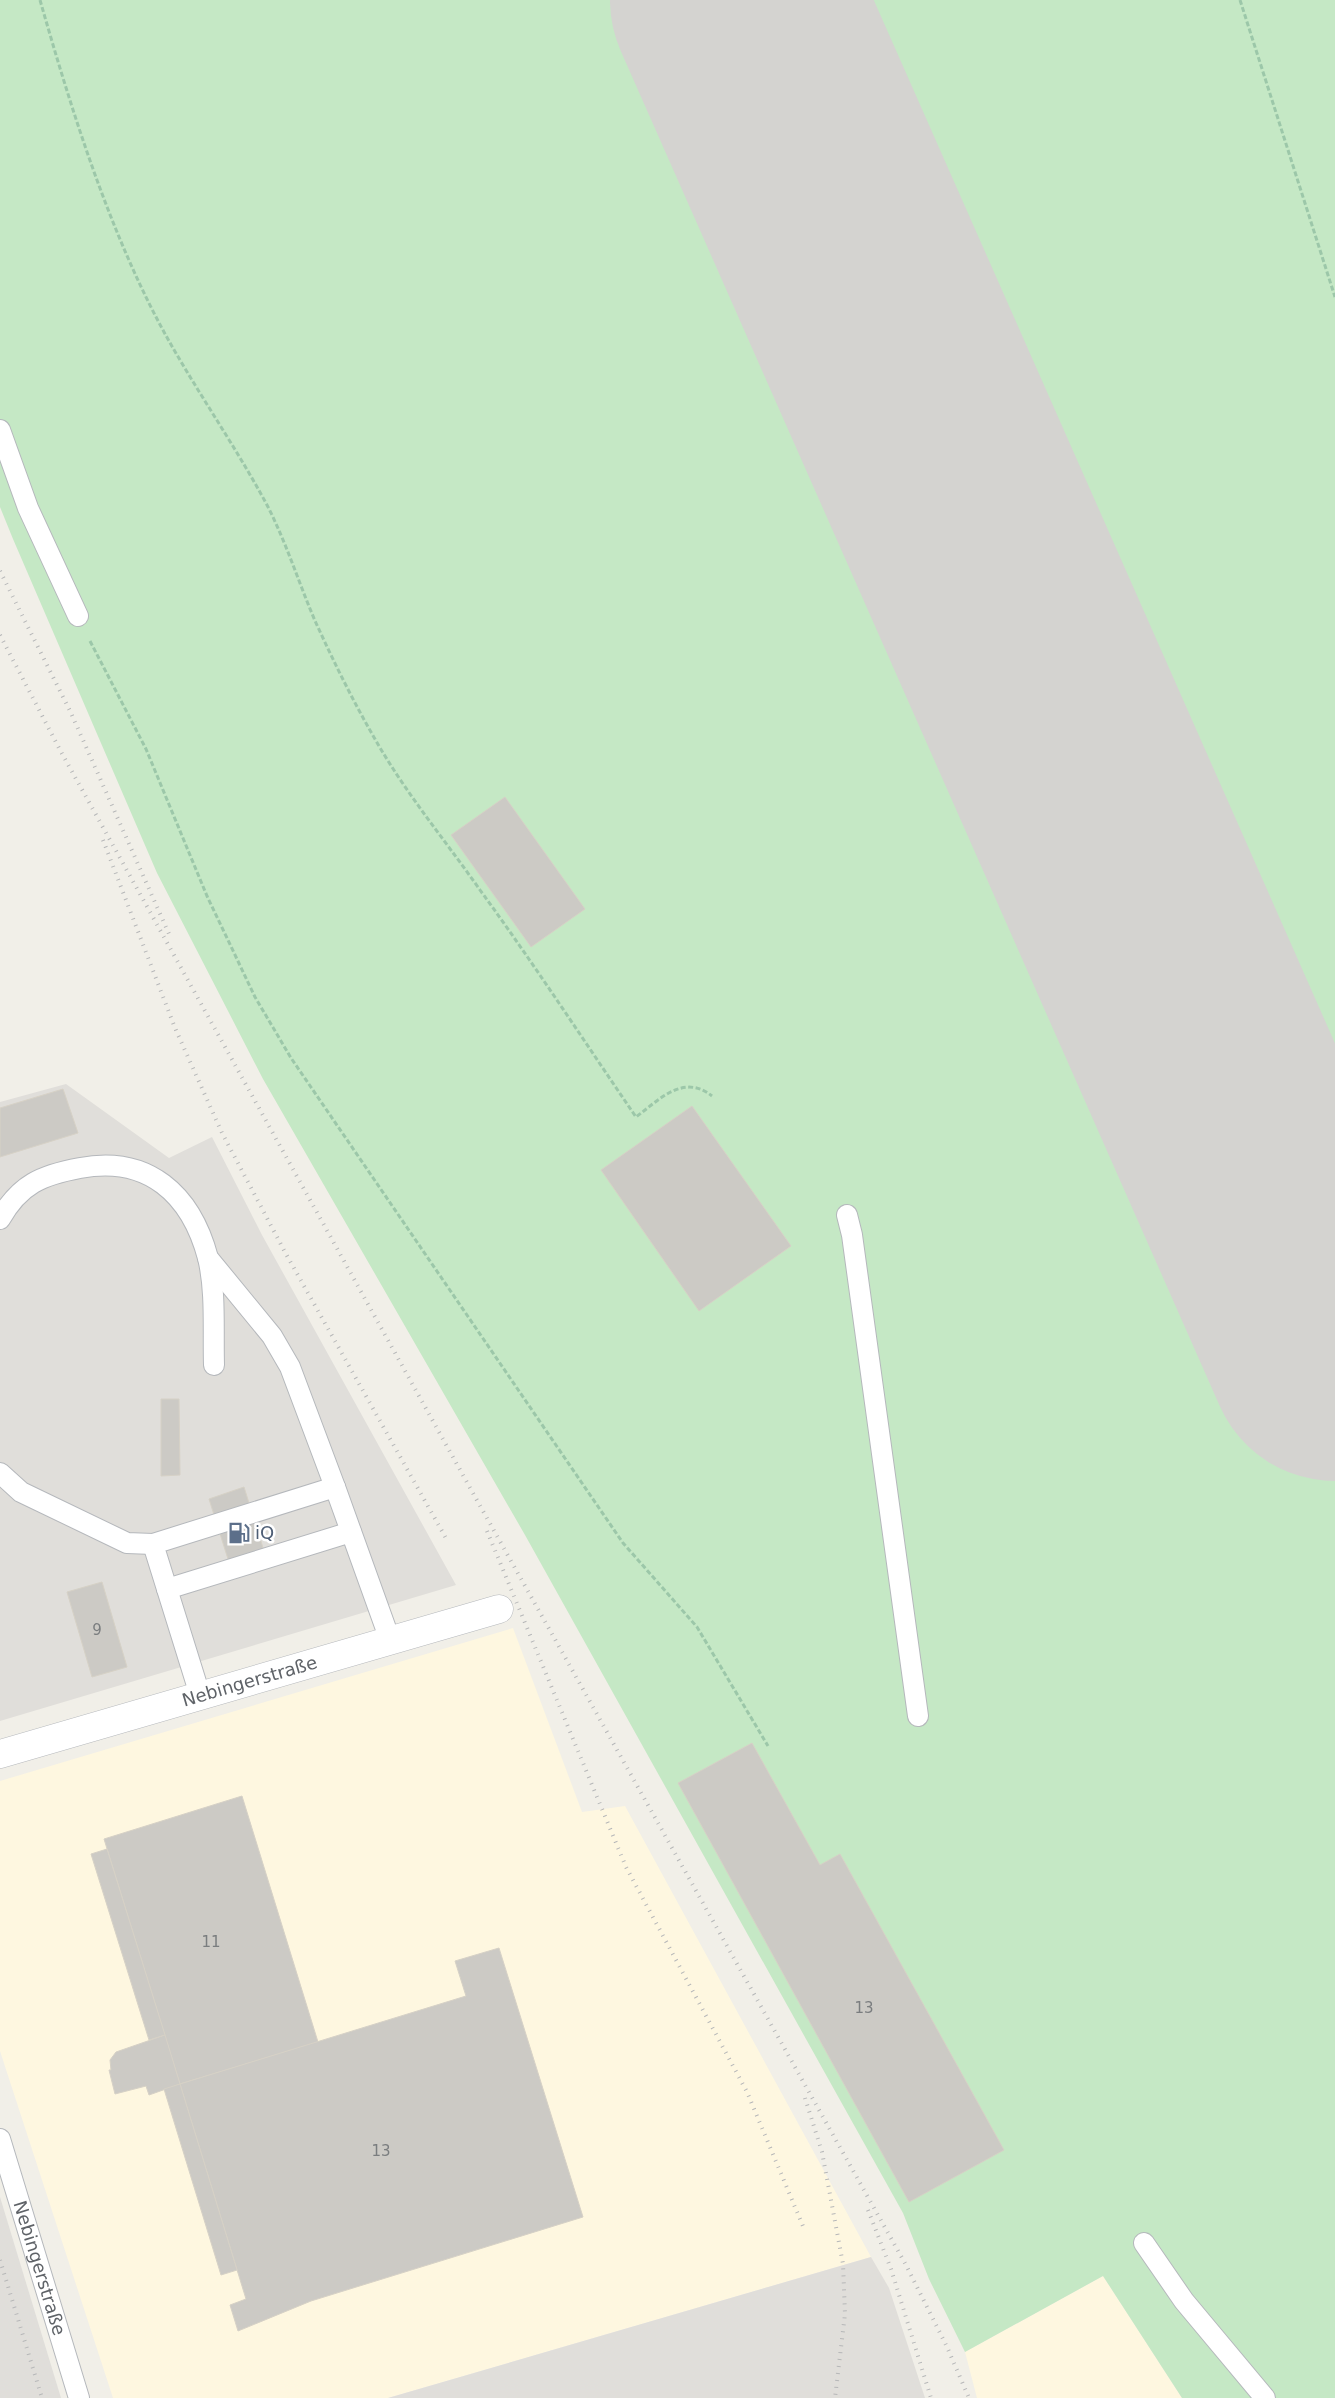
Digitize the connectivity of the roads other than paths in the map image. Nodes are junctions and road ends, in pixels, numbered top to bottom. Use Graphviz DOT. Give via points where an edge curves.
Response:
graph roads {
  1 [pos="0,430"];
  2 [pos="78,616"];
  3 [pos="847,1215"];
  4 [pos="0,1219"];
  5 [pos="208,1258"];
  6 [pos="214,1365"];
  7 [pos="0,1473"];
  8 [pos="335,1487"];
  9 [pos="351,1532"];
  10 [pos="154,1544"];
  11 [pos="167,1589"];
  12 [pos="499,1609"];
  13 [pos="390,1640"];
  14 [pos="200,1696"];
  15 [pos="918,1716"];
  16 [pos="0,1754"];
  17 [pos="0,2140"];
  18 [pos="1144,2243"];
  19 [pos="79,2398"];
  20 [pos="1265,2398"];
  1 -- 2 [label="lane" via="28,508"];
  3 -- 15 [label="lane"];
  4 -- 5 [label="lane" via="9,1203 28,1185 54,1173 88,1167 121,1167 147,1175 169,1187 184,1203"];
  5 -- 6 [label="lane"];
  5 -- 8 [label="lane" via="272,1336 290,1367"];
  7 -- 10 [label="lane" via="21,1492 127,1543"];
  8 -- 9 [label="lane"];
  8 -- 10 [label="lane"];
  9 -- 11 [label="lane"];
  9 -- 13 [label="lane"];
  10 -- 11 [label="lane"];
  11 -- 14 [label="lane"];
  12 -- 13 [label="street, Nebingerstraße"];
  13 -- 14 [label="street, Nebingerstraße"];
  14 -- 16 [label="street, Nebingerstraße"];
  17 -- 19 [label="lane, Nebingerstraße"];
  18 -- 20 [label="lane" via="1184,2301"];
}
